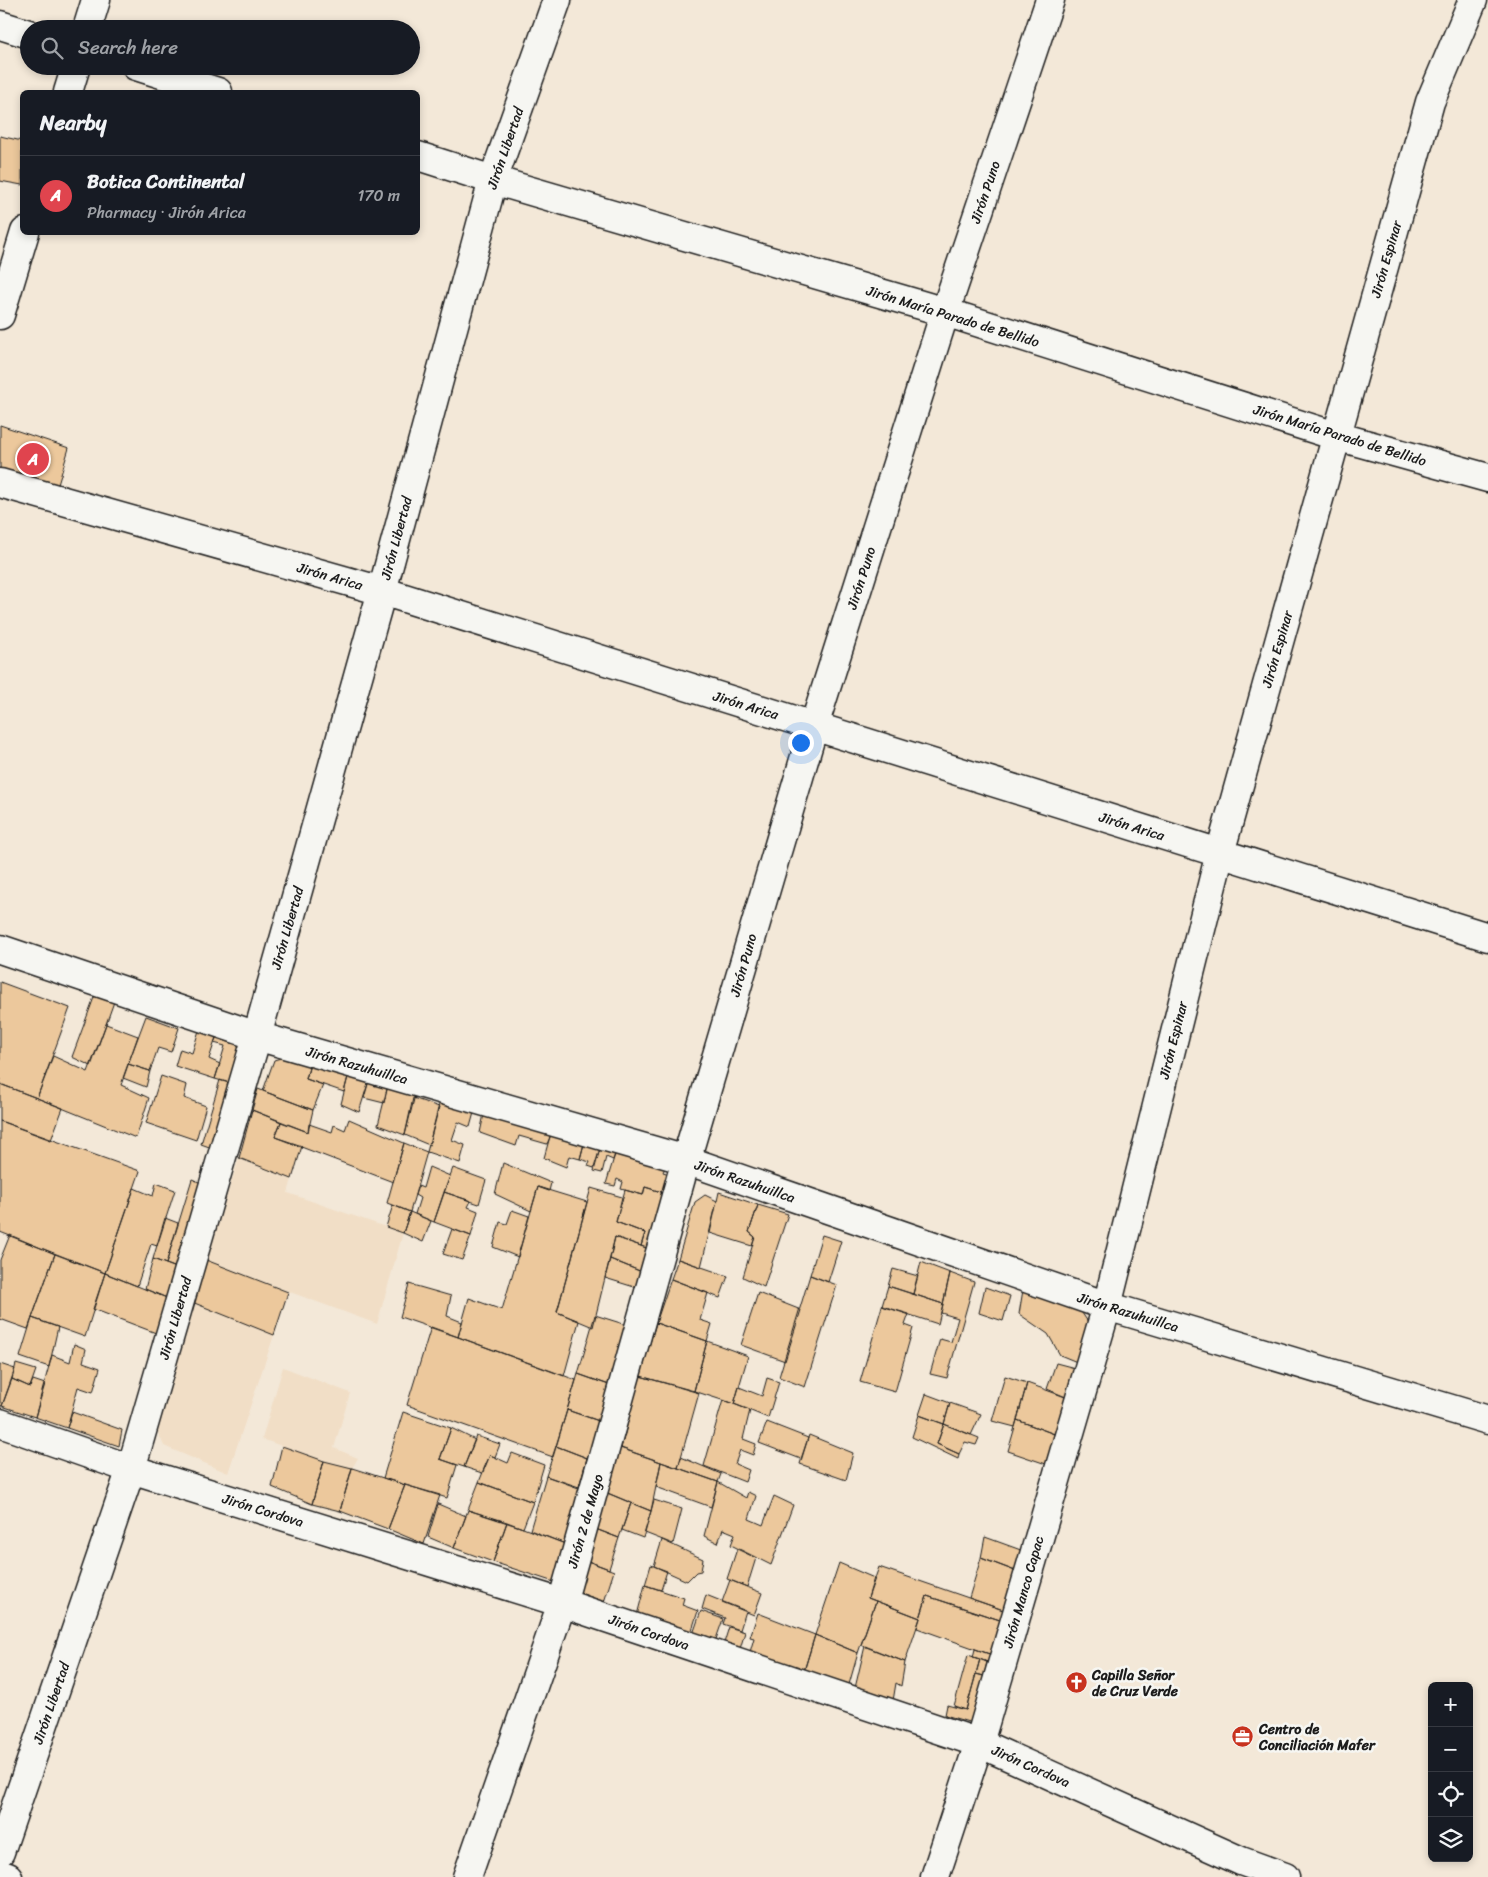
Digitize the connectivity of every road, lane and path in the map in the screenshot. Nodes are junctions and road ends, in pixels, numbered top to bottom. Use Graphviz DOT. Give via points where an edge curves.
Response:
graph roads {
  1 [pos="96,0"];
  2 [pos="557,0"];
  3 [pos="1050,0"];
  4 [pos="1478,2"];
  5 [pos="90,20"];
  6 [pos="0,25"];
  7 [pos="20,31"];
  8 [pos="73,75"];
  9 [pos="164,75"];
  10 [pos="69,90"];
  11 [pos="212,90"];
  12 [pos="420,157"];
  13 [pos="493,180"];
  14 [pos="24,235"];
  15 [pos="945,312"];
  16 [pos="0,315"];
  17 [pos="1336,436"];
  18 [pos="1488,478"];
  19 [pos="0,483"];
  20 [pos="382,590"];
  21 [pos="814,726"];
  22 [pos="1220,853"];
  23 [pos="1488,937"];
  24 [pos="0,949"];
  25 [pos="257,1036"];
  26 [pos="686,1160"];
  27 [pos="1107,1306"];
  28 [pos="1488,1420"];
  29 [pos="0,1423"];
  30 [pos="131,1469"];
  31 [pos="562,1602"];
  32 [pos="979,1743"];
  33 [pos="0,1852"];
  34 [pos="0,1874"];
  35 [pos="8,1877"];
  36 [pos="467,1877"];
  37 [pos="935,1877"];
  38 [pos="1285,1877"];
  1 -- 5 [label="street"];
  2 -- 13 [label="street, Jirón Libertad"];
  3 -- 15 [label="street, Jirón Puno"];
  4 -- 17 [label="street, Jirón Espinar" via="1430,102"];
  6 -- 7 [label="street"];
  8 -- 10 [label="street"];
  9 -- 11 [label="street"];
  12 -- 13 [label="street, Jirón María Parado de Bellido"];
  13 -- 15 [label="street, Jirón María Parado de Bellido"];
  13 -- 20 [label="street, Jirón Libertad"];
  14 -- 16 [label="street"];
  15 -- 17 [label="street, Jirón María Parado de Bellido"];
  15 -- 21 [label="street, Jirón Puno"];
  17 -- 18 [label="street, Jirón María Parado de Bellido"];
  17 -- 22 [label="street, Jirón Espinar"];
  19 -- 20 [label="street, Jirón Arica"];
  20 -- 21 [label="street, Jirón Arica"];
  20 -- 25 [label="street, Jirón Libertad"];
  21 -- 22 [label="street, Jirón Arica"];
  21 -- 26 [label="street, Jirón Puno"];
  22 -- 23 [label="street, Jirón Arica"];
  22 -- 27 [label="street, Jirón Espinar"];
  24 -- 25 [label="street, Jirón Razuhuillca"];
  25 -- 26 [label="street, Jirón Razuhuillca"];
  25 -- 30 [label="street, Jirón Libertad"];
  26 -- 27 [label="street, Jirón Razuhuillca"];
  26 -- 31 [label="street, Jirón 2 de Mayo"];
  27 -- 28 [label="street, Jirón Razuhuillca"];
  27 -- 32 [label="street, Jirón Manco Capac"];
  29 -- 30 [label="street, Jirón Cordova"];
  30 -- 31 [label="street, Jirón Cordova"];
  30 -- 33 [label="street, Jirón Libertad"];
  31 -- 32 [label="street, Jirón Cordova"];
  31 -- 36 [label="street, Jirón 2 de Mayo"];
  32 -- 37 [label="street, Jirón Manco Capac"];
  32 -- 38 [label="street, Jirón Cordova" via="1241,1861"];
  34 -- 35 [label="street"];
}
